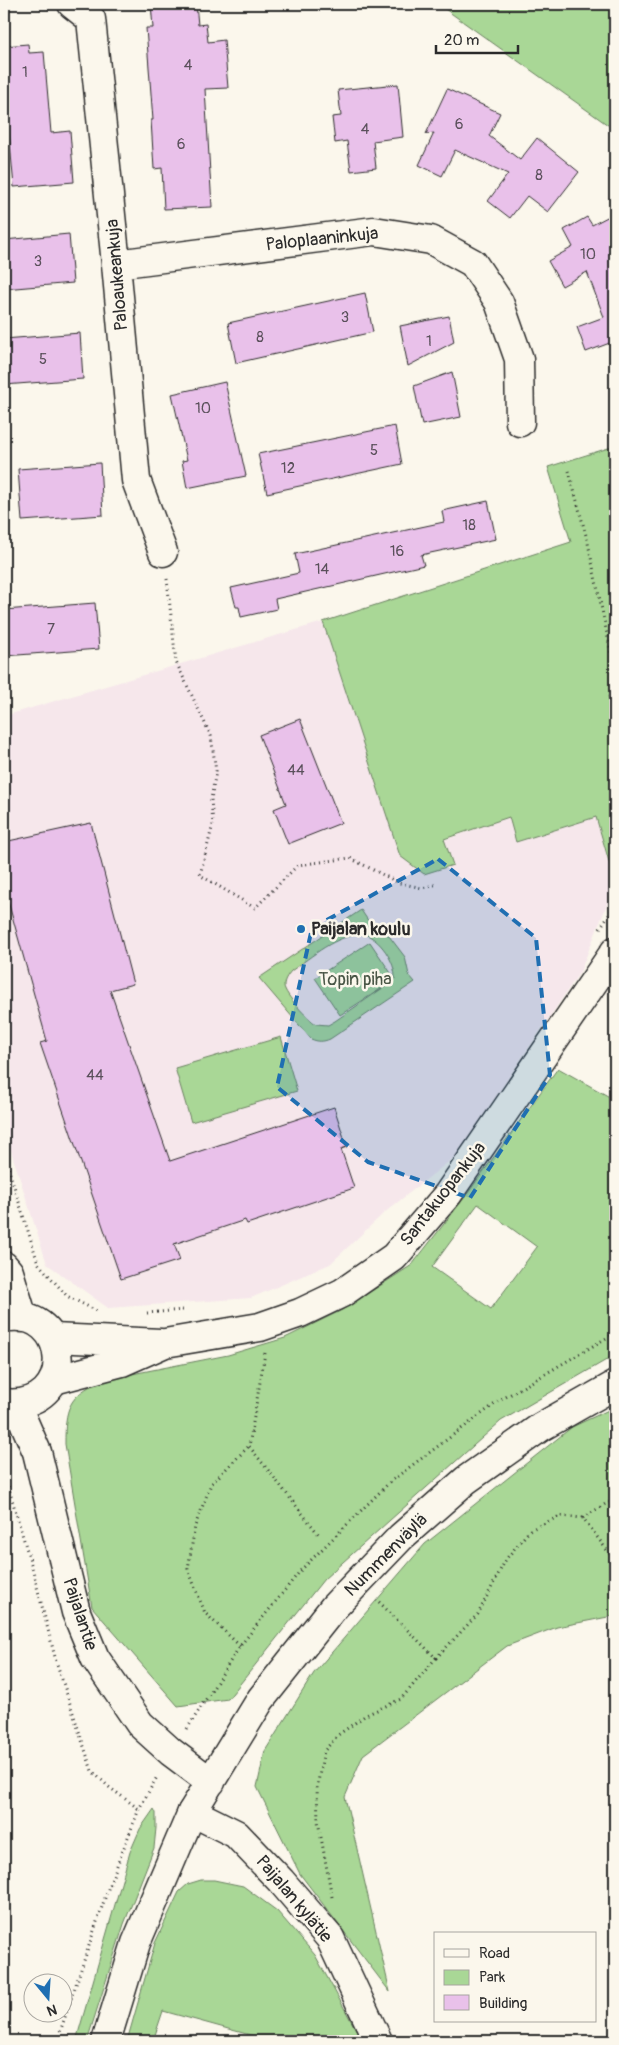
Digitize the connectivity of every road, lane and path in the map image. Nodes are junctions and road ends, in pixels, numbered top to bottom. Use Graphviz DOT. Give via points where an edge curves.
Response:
graph roads {
  1 [pos="72,4"];
  2 [pos="116,264"];
  3 [pos="520,422"];
  4 [pos="569,471"];
  5 [pos="163,552"];
  6 [pos="615,672"];
  7 [pos="438,884"];
  8 [pos="615,906"];
  9 [pos="606,943"];
  10 [pos="4,1154"];
  11 [pos="4,1266"];
  12 [pos="186,1310"];
  13 [pos="99,1312"];
  14 [pos="146,1313"];
  15 [pos="14,1318"];
  16 [pos="260,1327"];
  17 [pos="615,1333"];
  18 [pos="53,1338"];
  19 [pos="165,1343"];
  20 [pos="615,1385"];
  21 [pos="48,1387"];
  22 [pos="10,1404"];
  23 [pos="249,1446"];
  24 [pos="37,1452"];
  25 [pos="4,1472"];
  26 [pos="615,1501"];
  27 [pos="583,1518"];
  28 [pos="320,1536"];
  29 [pos="615,1561"];
  30 [pos="374,1596"];
  31 [pos="240,1646"];
  32 [pos="436,1658"];
  33 [pos="171,1752"];
  34 [pos="211,1782"];
  35 [pos="139,1809"];
  36 [pos="192,1812"];
  37 [pos="330,1938"];
  38 [pos="57,2041"];
  39 [pos="106,2041"];
  40 [pos="378,2041"];
  1 -- 2 [label="street, Paloaukeankuja" via="91,19"];
  2 -- 3 [label="street, Paloplaaninkuja" via="374,231 431,240 473,263 499,302 519,359"];
  2 -- 5 [label="street, Paloaukeankuja" via="136,480"];
  4 -- 6 [label="path"];
  5 -- 7 [label="path" via="176,662 211,736 216,771 211,799 213,824 200,875 255,908 298,865 350,858 399,883 422,888"];
  8 -- 9 [label="path"];
  9 -- 16 [label="street, Santakuopankuja" via="448,1194 394,1257 342,1293"];
  10 -- 13 [label="path" via="38,1263 67,1296"];
  11 -- 15 [label="street" via="9,1272"];
  12 -- 14 [label="path"];
  15 -- 18 [label="street" via="35,1322"];
  16 -- 19 [label="street, Santakuopankuja"];
  16 -- 23 [label="path" via="265,1352"];
  17 -- 31 [label="path" via="499,1401 392,1481 301,1570"];
  18 -- 19 [label="street, Santakuopankuja"];
  18 -- 21 [label="street, Paijalantie" via="58,1359"];
  19 -- 21 [label="street, Santakuopankuja" via="122,1362"];
  20 -- 34 [label="street, Nummenväylä" via="541,1427 466,1480 400,1537 334,1607 261,1699"];
  21 -- 22 [label="street, Santakuopankuja" via="30,1402"];
  21 -- 24 [label="street, Paijalantie"];
  22 -- 24 [label="street, Paijalantie"];
  23 -- 28 [label="path"];
  23 -- 31 [label="path" via="211,1484 195,1526 188,1569 205,1614"];
  24 -- 33 [label="street, Paijalantie" via="76,1612 95,1658 140,1724"];
  25 -- 35 [label="path" via="34,1570 56,1661 92,1771 109,1788"];
  26 -- 27 [label="path"];
  27 -- 29 [label="path"];
  27 -- 32 [label="path" via="560,1516 530,1530 506,1559 478,1614"];
  30 -- 32 [label="path"];
  31 -- 33 [label="path" via="208,1700"];
  32 -- 37 [label="path" via="401,1699 366,1715 338,1734 324,1751 317,1787 318,1821 334,1910"];
  33 -- 34 [label="street, Paijalantie"];
  33 -- 35 [label="path"];
  34 -- 36 [label="street"];
  35 -- 38 [label="path" via="109,1886"];
  36 -- 37 [label="street, Paijalan kylätie" via="236,1834"];
  36 -- 39 [label="street" via="136,1943"];
  37 -- 40 [label="street, Paijalan kylätie"];
}
